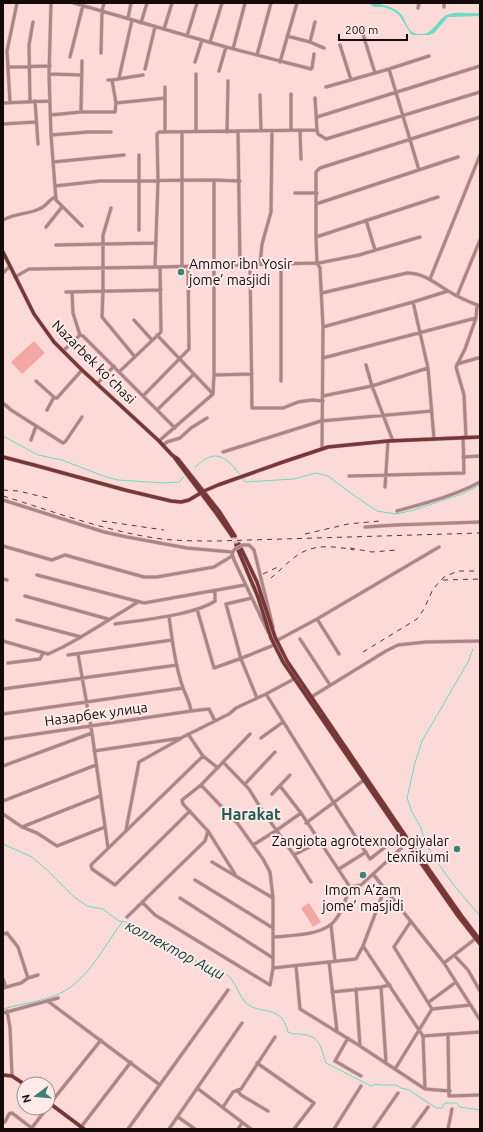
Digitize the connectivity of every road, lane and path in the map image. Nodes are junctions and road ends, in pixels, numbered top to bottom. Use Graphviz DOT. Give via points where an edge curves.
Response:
graph roads {
  1 [pos="17,3"];
  2 [pos="52,3"];
  3 [pos="75,3"];
  4 [pos="104,3"];
  5 [pos="131,3"];
  6 [pos="147,3"];
  7 [pos="172,3"];
  8 [pos="197,3"];
  9 [pos="222,3"];
  10 [pos="246,3"];
  11 [pos="271,3"];
  12 [pos="297,3"];
  13 [pos="418,3"];
  14 [pos="444,3"];
  15 [pos="83,5"];
  16 [pos="444,7"];
  17 [pos="418,8"];
  18 [pos="102,11"];
  19 [pos="130,19"];
  20 [pos="33,22"];
  21 [pos="141,22"];
  22 [pos="316,22"];
  23 [pos="155,27"];
  24 [pos="361,28"];
  25 [pos="164,29"];
  26 [pos="187,36"];
  27 [pos="287,36"];
  28 [pos="202,40"];
  29 [pos="210,42"];
  30 [pos="310,42"];
  31 [pos="340,45"];
  32 [pos="226,47"];
  33 [pos="324,48"];
  34 [pos="233,49"];
  35 [pos="101,53"];
  36 [pos="314,54"];
  37 [pos="257,55"];
  38 [pos="429,56"];
  39 [pos="70,58"];
  40 [pos="82,62"];
  41 [pos="195,62"];
  42 [pos="280,62"];
  43 [pos="50,66"];
  44 [pos="480,66"];
  45 [pos="8,67"];
  46 [pos="29,67"];
  47 [pos="145,69"];
  48 [pos="389,69"];
  49 [pos="218,71"];
  50 [pos="375,73"];
  51 [pos="49,74"];
  52 [pos="196,74"];
  53 [pos="82,75"];
  54 [pos="143,75"];
  55 [pos="119,78"];
  56 [pos="108,80"];
  57 [pos="112,80"];
  58 [pos="351,80"];
  59 [pos="228,81"];
  60 [pos="165,87"];
  61 [pos="326,87"];
  62 [pos="396,92"];
  63 [pos="480,92"];
  64 [pos="291,94"];
  65 [pos="260,95"];
  66 [pos="165,98"];
  67 [pos="315,98"];
  68 [pos="50,101"];
  69 [pos="3,102"];
  70 [pos="10,102"];
  71 [pos="30,102"];
  72 [pos="35,102"];
  73 [pos="116,103"];
  74 [pos="81,112"];
  75 [pos="51,115"];
  76 [pos="317,116"];
  77 [pos="403,116"];
  78 [pos="480,116"];
  79 [pos="36,122"];
  80 [pos="3,124"];
  81 [pos="291,130"];
  82 [pos="316,130"];
  83 [pos="261,131"];
  84 [pos="272,131"];
  85 [pos="300,131"];
  86 [pos="111,132"];
  87 [pos="165,132"];
  88 [pos="182,132"];
  89 [pos="196,132"];
  90 [pos="227,132"];
  91 [pos="238,132"];
  92 [pos="51,136"];
  93 [pos="409,140"];
  94 [pos="38,144"];
  95 [pos="124,155"];
  96 [pos="139,155"];
  97 [pos="480,155"];
  98 [pos="458,157"];
  99 [pos="301,159"];
  100 [pos="53,162"];
  101 [pos="419,170"];
  102 [pos="214,180"];
  103 [pos="140,181"];
  104 [pos="158,181"];
  105 [pos="182,181"];
  106 [pos="240,182"];
  107 [pos="55,186"];
  108 [pos="316,192"];
  109 [pos="295,193"];
  110 [pos="56,197"];
  111 [pos="438,197"];
  112 [pos="316,204"];
  113 [pos="62,207"];
  114 [pos="111,208"];
  115 [pos="3,220"];
  116 [pos="366,220"];
  117 [pos="82,226"];
  118 [pos="46,227"];
  119 [pos="139,230"];
  120 [pos="316,237"];
  121 [pos="420,237"];
  122 [pos="480,240"];
  123 [pos="103,243"];
  124 [pos="156,243"];
  125 [pos="56,245"];
  126 [pos="375,250"];
  127 [pos="3,252"];
  128 [pos="318,263"];
  129 [pos="240,264"];
  130 [pos="250,264"];
  131 [pos="260,264"];
  132 [pos="281,264"];
  133 [pos="214,265"];
  134 [pos="10,266"];
  135 [pos="182,266"];
  136 [pos="188,266"];
  137 [pos="156,267"];
  138 [pos="160,267"];
  139 [pos="103,268"];
  140 [pos="3,273"];
  141 [pos="15,277"];
  142 [pos="430,279"];
  143 [pos="161,290"];
  144 [pos="103,291"];
  145 [pos="448,291"];
  146 [pos="66,292"];
  147 [pos="72,292"];
  148 [pos="322,293"];
  149 [pos="458,296"];
  150 [pos="412,302"];
  151 [pos="479,306"];
  152 [pos="476,318"];
  153 [pos="134,320"];
  154 [pos="323,327"];
  155 [pos="419,333"];
  156 [pos="80,335"];
  157 [pos="157,335"];
  158 [pos="152,340"];
  159 [pos="63,351"];
  160 [pos="135,357"];
  161 [pos="323,358"];
  162 [pos="478,358"];
  163 [pos="179,360"];
  164 [pos="366,364"];
  165 [pos="457,364"];
  166 [pos="114,366"];
  167 [pos="428,368"];
  168 [pos="82,370"];
  169 [pos="119,372"];
  170 [pos="252,374"];
  171 [pos="193,375"];
  172 [pos="214,375"];
  173 [pos="36,381"];
  174 [pos="280,381"];
  175 [pos="97,384"];
  176 [pos="372,386"];
  177 [pos="213,394"];
  178 [pos="143,396"];
  179 [pos="323,396"];
  180 [pos="54,398"];
  181 [pos="323,401"];
  182 [pos="3,404"];
  183 [pos="47,410"];
  184 [pos="157,410"];
  185 [pos="432,412"];
  186 [pos="384,416"];
  187 [pos="82,417"];
  188 [pos="207,418"];
  189 [pos="321,422"];
  190 [pos="36,426"];
  191 [pos="175,428"];
  192 [pos="480,436"];
  193 [pos="465,437"];
  194 [pos="434,439"];
  195 [pos="30,440"];
  196 [pos="159,441"];
  197 [pos="388,441"];
  198 [pos="393,441"];
  199 [pos="163,445"];
  200 [pos="322,449"];
  201 [pos="223,452"];
  202 [pos="480,456"];
  203 [pos="3,457"];
  204 [pos="463,457"];
  205 [pos="386,475"];
  206 [pos="349,476"];
  207 [pos="480,482"];
  208 [pos="385,487"];
  209 [pos="202,492"];
  210 [pos="3,500"];
  211 [pos="397,511"];
  212 [pos="480,522"];
  213 [pos="365,527"];
  214 [pos="233,536"];
  215 [pos="3,546"];
  216 [pos="438,547"];
  217 [pos="236,548"];
  218 [pos="37,575"];
  219 [pos="245,585"];
  220 [pos="215,591"];
  221 [pos="25,596"];
  222 [pos="252,598"];
  223 [pos="138,602"];
  224 [pos="197,609"];
  225 [pos="169,616"];
  226 [pos="109,619"];
  227 [pos="317,619"];
  228 [pos="17,620"];
  229 [pos="115,624"];
  230 [pos="81,637"];
  231 [pos="300,638"];
  232 [pos="172,640"];
  233 [pos="274,640"];
  234 [pos="3,641"];
  235 [pos="480,641"];
  236 [pos="43,653"];
  237 [pos="78,654"];
  238 [pos="339,654"];
  239 [pos="68,655"];
  240 [pos="241,659"];
  241 [pos="8,663"];
  242 [pos="177,665"];
  243 [pos="82,678"];
  244 [pos="294,679"];
  245 [pos="330,685"];
  246 [pos="183,688"];
  247 [pos="3,689"];
  248 [pos="266,694"];
  249 [pos="257,698"];
  250 [pos="310,698"];
  251 [pos="86,702"];
  252 [pos="192,712"];
  253 [pos="3,714"];
  254 [pos="215,721"];
  255 [pos="283,722"];
  256 [pos="90,726"];
  257 [pos="92,733"];
  258 [pos="188,734"];
  259 [pos="250,734"];
  260 [pos="181,738"];
  261 [pos="261,738"];
  262 [pos="3,739"];
  263 [pos="94,751"];
  264 [pos="275,752"];
  265 [pos="203,756"];
  266 [pos="223,762"];
  267 [pos="96,764"];
  268 [pos="3,766"];
  269 [pos="218,768"];
  270 [pos="290,775"];
  271 [pos="364,780"];
  272 [pos="245,784"];
  273 [pos="201,785"];
  274 [pos="280,786"];
  275 [pos="272,794"];
  276 [pos="100,796"];
  277 [pos="3,801"];
  278 [pos="334,803"];
  279 [pos="190,811"];
  280 [pos="301,813"];
  281 [pos="3,814"];
  282 [pos="306,823"];
  283 [pos="22,827"];
  284 [pos="105,827"];
  285 [pos="126,830"];
  286 [pos="277,830"];
  287 [pos="208,831"];
  288 [pos="402,833"];
  289 [pos="319,842"];
  290 [pos="408,842"];
  291 [pos="253,845"];
  292 [pos="108,848"];
  293 [pos="366,852"];
  294 [pos="294,855"];
  295 [pos="212,862"];
  296 [pos="339,869"];
  297 [pos="373,874"];
  298 [pos="236,876"];
  299 [pos="195,880"];
  300 [pos="311,882"];
  301 [pos="350,888"];
  302 [pos="385,888"];
  303 [pos="180,898"];
  304 [pos="272,898"];
  305 [pos="142,902"];
  306 [pos="127,917"];
  307 [pos="411,921"];
  308 [pos="331,925"];
  309 [pos="273,928"];
  310 [pos="3,934"];
  311 [pos="273,937"];
  312 [pos="478,939"];
  313 [pos="480,944"];
  314 [pos="363,946"];
  315 [pos="454,955"];
  316 [pos="273,958"];
  317 [pos="335,961"];
  318 [pos="329,962"];
  319 [pos="444,963"];
  320 [pos="296,966"];
  321 [pos="273,968"];
  322 [pos="38,975"];
  323 [pos="28,978"];
  324 [pos="3,979"];
  325 [pos="456,982"];
  326 [pos="390,985"];
  327 [pos="381,987"];
  328 [pos="4,988"];
  329 [pos="356,989"];
  330 [pos="228,990"];
  331 [pos="480,991"];
  332 [pos="332,992"];
  333 [pos="58,998"];
  334 [pos="49,1002"];
  335 [pos="429,1002"];
  336 [pos="471,1005"];
  337 [pos="432,1009"];
  338 [pos="7,1011"];
  339 [pos="3,1013"];
  340 [pos="480,1020"];
  341 [pos="242,1023"];
  342 [pos="420,1029"];
  343 [pos="336,1031"];
  344 [pos="480,1032"];
  345 [pos="448,1034"];
  346 [pos="424,1036"];
  347 [pos="275,1037"];
  348 [pos="348,1038"];
  349 [pos="101,1040"];
  350 [pos="360,1046"];
  351 [pos="130,1062"];
  352 [pos="386,1062"];
  353 [pos="257,1063"];
  354 [pos="395,1068"];
  355 [pos="3,1075"];
  356 [pos="12,1076"];
  357 [pos="361,1076"];
  358 [pos="16,1079"];
  359 [pos="160,1085"];
  360 [pos="361,1086"];
  361 [pos="197,1088"];
  362 [pos="426,1089"];
  363 [pos="237,1090"];
  364 [pos="450,1091"];
  365 [pos="398,1093"];
  366 [pos="56,1095"];
  367 [pos="480,1095"];
  368 [pos="223,1107"];
  369 [pos="428,1107"];
  370 [pos="452,1109"];
  371 [pos="56,1110"];
  372 [pos="268,1111"];
  373 [pos="41,1116"];
  374 [pos="178,1117"];
  375 [pos="3,1122"];
  376 [pos="242,1123"];
  377 [pos="82,1128"];
  378 [pos="32,1129"];
  379 [pos="128,1129"];
  380 [pos="168,1129"];
  381 [pos="195,1129"];
  382 [pos="238,1129"];
  383 [pos="251,1129"];
  384 [pos="294,1129"];
  385 [pos="334,1129"];
  386 [pos="373,1129"];
  387 [pos="412,1129"];
  388 [pos="448,1129"];
  1 -- 45 [label="street" via="7,51"];
  2 -- 43 [label="street"];
  3 -- 15 [label="street"];
  4 -- 18 [label="street"];
  5 -- 19 [label="street"];
  6 -- 21 [label="street"];
  7 -- 25 [label="street"];
  8 -- 26 [label="street"];
  9 -- 29 [label="street"];
  10 -- 34 [label="street"];
  11 -- 37 [label="street"];
  12 -- 27 [label="street"];
  13 -- 17 [label="street"];
  14 -- 16 [label="street"];
  15 -- 18 [label="street"];
  15 -- 39 [label="street"];
  18 -- 19 [label="street"];
  18 -- 35 [label="street"];
  19 -- 21 [label="street"];
  19 -- 55 [label="street"];
  20 -- 46 [label="street"];
  21 -- 23 [label="street"];
  22 -- 30 [label="street"];
  23 -- 25 [label="street"];
  23 -- 47 [label="street"];
  24 -- 50 [label="street"];
  25 -- 26 [label="street"];
  26 -- 28 [label="street"];
  27 -- 30 [label="street"];
  27 -- 42 [label="street"];
  28 -- 29 [label="street"];
  28 -- 41 [label="street"];
  29 -- 32 [label="street"];
  30 -- 33 [label="street"];
  31 -- 58 [label="street"];
  32 -- 34 [label="street"];
  32 -- 49 [label="street"];
  34 -- 37 [label="street"];
  36 -- 42 [label="street" via="311,69"];
  37 -- 42 [label="street"];
  38 -- 48 [label="street"];
  40 -- 53 [label="street"];
  43 -- 46 [label="street"];
  43 -- 51 [label="street"];
  44 -- 62 [label="street"];
  45 -- 46 [label="street"];
  45 -- 70 [label="street"];
  46 -- 71 [label="street"];
  48 -- 50 [label="street"];
  48 -- 62 [label="street"];
  50 -- 58 [label="street"];
  51 -- 53 [label="street"];
  51 -- 68 [label="street"];
  52 -- 89 [label="street"];
  53 -- 74 [label="street"];
  54 -- 55 [label="street"];
  55 -- 57 [label="street"];
  56 -- 57 [label="street"];
  57 -- 73 [label="street"];
  58 -- 61 [label="street"];
  59 -- 90 [label="street"];
  60 -- 66 [label="street"];
  62 -- 76 [label="street"];
  62 -- 77 [label="street"];
  63 -- 77 [label="street"];
  64 -- 81 [label="street"];
  65 -- 83 [label="street"];
  66 -- 73 [label="street"];
  66 -- 87 [label="street"];
  67 -- 76 [label="street"];
  68 -- 72 [label="street"];
  68 -- 75 [label="street"];
  69 -- 70 [label="street"];
  70 -- 71 [label="street"];
  71 -- 72 [label="street"];
  72 -- 79 [label="street"];
  73 -- 74 [label="street" via="115,112"];
  74 -- 75 [label="street"];
  75 -- 92 [label="street"];
  76 -- 82 [label="street"];
  77 -- 82 [label="street" via="326,139"];
  77 -- 93 [label="street"];
  78 -- 93 [label="street"];
  79 -- 80 [label="street"];
  79 -- 94 [label="street"];
  81 -- 84 [label="street"];
  81 -- 85 [label="street"];
  82 -- 85 [label="street"];
  83 -- 84 [label="street"];
  83 -- 91 [label="street"];
  84 -- 131 [label="street" via="272,212 262,244"];
  85 -- 99 [label="street"];
  86 -- 92 [label="street"];
  87 -- 88 [label="street"];
  87 -- 104 [label="street" via="157,134"];
  88 -- 89 [label="street"];
  88 -- 105 [label="street"];
  89 -- 90 [label="street"];
  90 -- 91 [label="street"];
  91 -- 106 [label="street"];
  92 -- 100 [label="street"];
  93 -- 101 [label="street"];
  93 -- 108 [label="street" via="320,168 316,172"];
  95 -- 100 [label="street"];
  96 -- 103 [label="street"];
  97 -- 142 [label="street"];
  98 -- 101 [label="street"];
  100 -- 107 [label="street"];
  101 -- 112 [label="street"];
  102 -- 105 [label="street"];
  102 -- 106 [label="street"];
  102 -- 133 [label="street"];
  103 -- 104 [label="street"];
  103 -- 107 [label="street" via="100,181"];
  103 -- 119 [label="street"];
  104 -- 105 [label="street"];
  104 -- 124 [label="street"];
  105 -- 135 [label="street"];
  106 -- 129 [label="street"];
  107 -- 110 [label="street"];
  108 -- 109 [label="street"];
  108 -- 112 [label="street"];
  110 -- 113 [label="street"];
  110 -- 115 [label="street" via="37,211"];
  111 -- 116 [label="street"];
  112 -- 120 [label="street"];
  113 -- 117 [label="street"];
  113 -- 118 [label="street"];
  114 -- 123 [label="street"];
  116 -- 120 [label="street"];
  116 -- 126 [label="street"];
  120 -- 128 [label="street"];
  121 -- 126 [label="street"];
  122 -- 149 [label="street"];
  123 -- 124 [label="street"];
  123 -- 125 [label="street"];
  123 -- 139 [label="street"];
  124 -- 137 [label="street"];
  126 -- 128 [label="street"];
  127 -- 134 [label="main road, Nazarbek ko'chasi"];
  128 -- 132 [label="street"];
  128 -- 148 [label="street"];
  129 -- 130 [label="street"];
  129 -- 133 [label="street"];
  130 -- 131 [label="street"];
  130 -- 170 [label="street"];
  131 -- 132 [label="street"];
  132 -- 174 [label="street"];
  133 -- 136 [label="street"];
  133 -- 172 [label="street"];
  134 -- 140 [label="street"];
  134 -- 141 [label="main road, Nazarbek ko'chasi"];
  135 -- 136 [label="street"];
  135 -- 138 [label="street"];
  136 -- 163 [label="street" via="189,349"];
  137 -- 138 [label="street"];
  137 -- 139 [label="street"];
  138 -- 143 [label="street"];
  139 -- 141 [label="street" via="32,269"];
  139 -- 144 [label="street"];
  141 -- 159 [label="main road, Nazarbek ko'chasi" via="38,320"];
  142 -- 145 [label="street"];
  142 -- 148 [label="street" via="407,273"];
  143 -- 144 [label="street"];
  143 -- 157 [label="street" via="161,332"];
  144 -- 147 [label="street"];
  144 -- 160 [label="street" via="102,317"];
  145 -- 149 [label="street"];
  145 -- 150 [label="street"];
  146 -- 147 [label="street"];
  147 -- 156 [label="street" via="73,313"];
  148 -- 154 [label="street"];
  149 -- 151 [label="street"];
  150 -- 154 [label="street"];
  150 -- 155 [label="street"];
  151 -- 152 [label="street"];
  152 -- 155 [label="street"];
  152 -- 165 [label="street"];
  153 -- 158 [label="street"];
  154 -- 161 [label="street"];
  155 -- 161 [label="street"];
  155 -- 167 [label="street"];
  156 -- 159 [label="street"];
  156 -- 166 [label="street"];
  157 -- 158 [label="street"];
  157 -- 163 [label="street"];
  158 -- 160 [label="street"];
  159 -- 168 [label="main road, Nazarbek ko'chasi"];
  160 -- 169 [label="street"];
  161 -- 179 [label="street"];
  162 -- 165 [label="street"];
  163 -- 171 [label="street"];
  163 -- 178 [label="street"];
  164 -- 176 [label="street"];
  165 -- 193 [label="street" via="464,395"];
  166 -- 169 [label="street"];
  166 -- 175 [label="street"];
  167 -- 176 [label="street"];
  167 -- 185 [label="street"];
  168 -- 175 [label="main road, Nazarbek ko'chasi"];
  168 -- 180 [label="street" via="57,398"];
  169 -- 178 [label="street"];
  170 -- 172 [label="street"];
  170 -- 181 [label="street" via="252,408 283,408 298,402"];
  171 -- 177 [label="street"];
  171 -- 184 [label="street"];
  172 -- 177 [label="street"];
  173 -- 180 [label="street"];
  175 -- 196 [label="main road, Nazarbek ko'chasi"];
  176 -- 179 [label="street"];
  176 -- 186 [label="street"];
  177 -- 191 [label="street"];
  178 -- 184 [label="street"];
  179 -- 181 [label="street"];
  180 -- 183 [label="street"];
  181 -- 189 [label="street"];
  182 -- 190 [label="street"];
  184 -- 191 [label="street"];
  185 -- 186 [label="street"];
  185 -- 194 [label="street"];
  186 -- 189 [label="street"];
  186 -- 198 [label="street"];
  187 -- 190 [label="street" via="64,443"];
  188 -- 199 [label="street" via="180,438"];
  189 -- 200 [label="street"];
  189 -- 201 [label="street"];
  190 -- 195 [label="street"];
  191 -- 196 [label="street"];
  192 -- 193 [label="main road"];
  193 -- 194 [label="main road"];
  193 -- 204 [label="street"];
  194 -- 198 [label="main road"];
  196 -- 199 [label="main road, Nazarbek ko'chasi"];
  197 -- 198 [label="main road"];
  197 -- 200 [label="main road"];
  197 -- 205 [label="street"];
  199 -- 209 [label="main road, Nazarbek ko'chasi" via="178,459"];
  200 -- 209 [label="main road"];
  202 -- 204 [label="street"];
  203 -- 209 [label="main road" via="171,501 184,501"];
  204 -- 205 [label="street" via="464,473"];
  205 -- 206 [label="street"];
  205 -- 208 [label="street"];
  207 -- 211 [label="street" via="446,497"];
  209 -- 214 [label="main road, Nazarbek ko'chasi" via="228,523"];
  210 -- 217 [label="street" via="127,537 187,548"];
  212 -- 213 [label="street"];
  215 -- 217 [label="street" via="52,560 65,555 144,577 214,567"];
  216 -- 227 [label="street"];
  217 -- 219 [label="street"];
  217 -- 233 [label="main road" via="253,583"];
  217 -- 233 [label="street" via="249,545 254,550 270,610"];
  218 -- 223 [label="street"];
  219 -- 220 [label="street"];
  219 -- 222 [label="street"];
  220 -- 223 [label="street"];
  220 -- 224 [label="street" via="215,601"];
  221 -- 226 [label="street"];
  222 -- 233 [label="street"];
  222 -- 240 [label="street" via="226,604"];
  223 -- 226 [label="street"];
  224 -- 225 [label="street"];
  224 -- 240 [label="street" via="214,668"];
  225 -- 229 [label="street"];
  225 -- 232 [label="street"];
  226 -- 230 [label="street"];
  227 -- 233 [label="street"];
  227 -- 238 [label="street"];
  228 -- 230 [label="street"];
  230 -- 236 [label="street" via="63,648 48,654"];
  231 -- 245 [label="street"];
  232 -- 237 [label="street"];
  232 -- 242 [label="street"];
  233 -- 240 [label="street"];
  233 -- 244 [label="main road"];
  233 -- 250 [label="main road"];
  234 -- 236 [label="street"];
  235 -- 245 [label="street" via="398,645"];
  236 -- 241 [label="street" via="40,658"];
  237 -- 239 [label="street"];
  237 -- 243 [label="street"];
  240 -- 249 [label="street"];
  242 -- 243 [label="street"];
  242 -- 246 [label="street"];
  243 -- 247 [label="street"];
  243 -- 251 [label="street"];
  244 -- 248 [label="street"];
  244 -- 250 [label="main road"];
  245 -- 250 [label="street"];
  246 -- 251 [label="street"];
  246 -- 252 [label="street"];
  248 -- 249 [label="street"];
  248 -- 255 [label="street"];
  249 -- 254 [label="street"];
  250 -- 271 [label="main road"];
  250 -- 288 [label="main road"];
  251 -- 253 [label="street"];
  251 -- 256 [label="street"];
  252 -- 254 [label="street, Назарбек улица" via="209,709"];
  252 -- 256 [label="street, Назарбек улица"];
  254 -- 258 [label="street"];
  255 -- 261 [label="street"];
  255 -- 278 [label="street"];
  256 -- 257 [label="street"];
  256 -- 262 [label="street, Назарбек улица"];
  257 -- 263 [label="street"];
  257 -- 268 [label="street"];
  258 -- 260 [label="street"];
  258 -- 265 [label="street"];
  259 -- 266 [label="street"];
  260 -- 263 [label="street"];
  260 -- 285 [label="street" via="139,762"];
  263 -- 267 [label="street"];
  264 -- 272 [label="street"];
  265 -- 269 [label="street"];
  265 -- 285 [label="street"];
  266 -- 269 [label="street"];
  266 -- 272 [label="street"];
  267 -- 276 [label="street"];
  267 -- 277 [label="street"];
  269 -- 273 [label="street"];
  270 -- 274 [label="street"];
  271 -- 278 [label="street"];
  271 -- 288 [label="main road"];
  272 -- 286 [label="street"];
  273 -- 279 [label="street" via="182,800"];
  273 -- 291 [label="street" via="238,824"];
  274 -- 275 [label="street"];
  274 -- 280 [label="street"];
  276 -- 283 [label="street"];
  276 -- 284 [label="street"];
  278 -- 282 [label="street"];
  278 -- 293 [label="street"];
  279 -- 287 [label="street"];
  279 -- 292 [label="street" via="115,885 92,869 91,865"];
  280 -- 282 [label="street"];
  280 -- 286 [label="street"];
  281 -- 283 [label="street"];
  282 -- 289 [label="street"];
  283 -- 284 [label="street" via="57,846"];
  284 -- 292 [label="street"];
  285 -- 292 [label="street"];
  286 -- 291 [label="street"];
  286 -- 294 [label="street"];
  287 -- 298 [label="street"];
  287 -- 305 [label="street" via="205,841"];
  288 -- 290 [label="main road"];
  288 -- 293 [label="street" via="370,859"];
  289 -- 294 [label="street"];
  289 -- 296 [label="street"];
  290 -- 297 [label="street"];
  290 -- 312 [label="main road"];
  291 -- 304 [label="street" via="270,872"];
  293 -- 296 [label="street"];
  294 -- 300 [label="street"];
  295 -- 298 [label="street"];
  296 -- 301 [label="street"];
  297 -- 301 [label="street" via="361,885"];
  297 -- 302 [label="street"];
  298 -- 304 [label="street"];
  299 -- 309 [label="street"];
  301 -- 308 [label="street" via="339,914"];
  302 -- 307 [label="street"];
  302 -- 314 [label="street"];
  303 -- 316 [label="street"];
  304 -- 309 [label="street"];
  305 -- 306 [label="street"];
  305 -- 321 [label="street" via="155,915 270,985"];
  307 -- 319 [label="street"];
  307 -- 335 [label="street" via="394,947"];
  308 -- 311 [label="street" via="320,931"];
  308 -- 317 [label="street"];
  309 -- 311 [label="street"];
  310 -- 323 [label="street" via="8,933 18,947"];
  311 -- 316 [label="street"];
  312 -- 313 [label="main road"];
  312 -- 315 [label="street"];
  314 -- 317 [label="street" via="356,959"];
  314 -- 326 [label="street"];
  315 -- 319 [label="street"];
  315 -- 331 [label="street" via="468,970"];
  316 -- 321 [label="street"];
  317 -- 318 [label="street"];
  318 -- 320 [label="street"];
  318 -- 332 [label="street"];
  319 -- 325 [label="street"];
  320 -- 321 [label="street"];
  320 -- 343 [label="street" via="300,1009"];
  322 -- 323 [label="street"];
  323 -- 328 [label="street"];
  324 -- 328 [label="street"];
  325 -- 335 [label="street"];
  325 -- 336 [label="street"];
  326 -- 327 [label="street"];
  326 -- 342 [label="street"];
  327 -- 329 [label="street"];
  327 -- 352 [label="street"];
  329 -- 332 [label="street"];
  329 -- 350 [label="street"];
  330 -- 359 [label="street"];
  332 -- 343 [label="street"];
  333 -- 334 [label="street"];
  334 -- 338 [label="street"];
  334 -- 349 [label="street"];
  335 -- 337 [label="street"];
  336 -- 337 [label="street"];
  336 -- 340 [label="street"];
  337 -- 342 [label="street"];
  338 -- 339 [label="street"];
  338 -- 356 [label="street"];
  341 -- 361 [label="street"];
  342 -- 346 [label="street"];
  342 -- 354 [label="street"];
  343 -- 348 [label="street"];
  344 -- 345 [label="street"];
  345 -- 346 [label="street"];
  345 -- 364 [label="street"];
  346 -- 362 [label="street"];
  347 -- 353 [label="street"];
  348 -- 350 [label="street"];
  348 -- 357 [label="street" via="335,1061"];
  349 -- 351 [label="street"];
  349 -- 366 [label="street"];
  350 -- 352 [label="street"];
  351 -- 359 [label="street"];
  351 -- 377 [label="street"];
  352 -- 354 [label="street"];
  353 -- 363 [label="street" via="241,1089"];
  353 -- 384 [label="street" via="314,1103"];
  354 -- 362 [label="street"];
  355 -- 356 [label="main road"];
  356 -- 358 [label="main road"];
  359 -- 379 [label="street"];
  360 -- 385 [label="street"];
  361 -- 368 [label="street"];
  361 -- 374 [label="street"];
  362 -- 364 [label="street"];
  363 -- 368 [label="street"];
  363 -- 372 [label="street"];
  364 -- 367 [label="street" via="450,1096"];
  365 -- 386 [label="street"];
  368 -- 376 [label="street"];
  369 -- 387 [label="street"];
  370 -- 388 [label="street"];
  371 -- 377 [label="main road"];
  373 -- 378 [label="street"];
  374 -- 380 [label="street"];
  374 -- 381 [label="street"];
  375 -- 378 [label="street" via="12,1114"];
  376 -- 382 [label="street"];
  376 -- 383 [label="street"];
}
